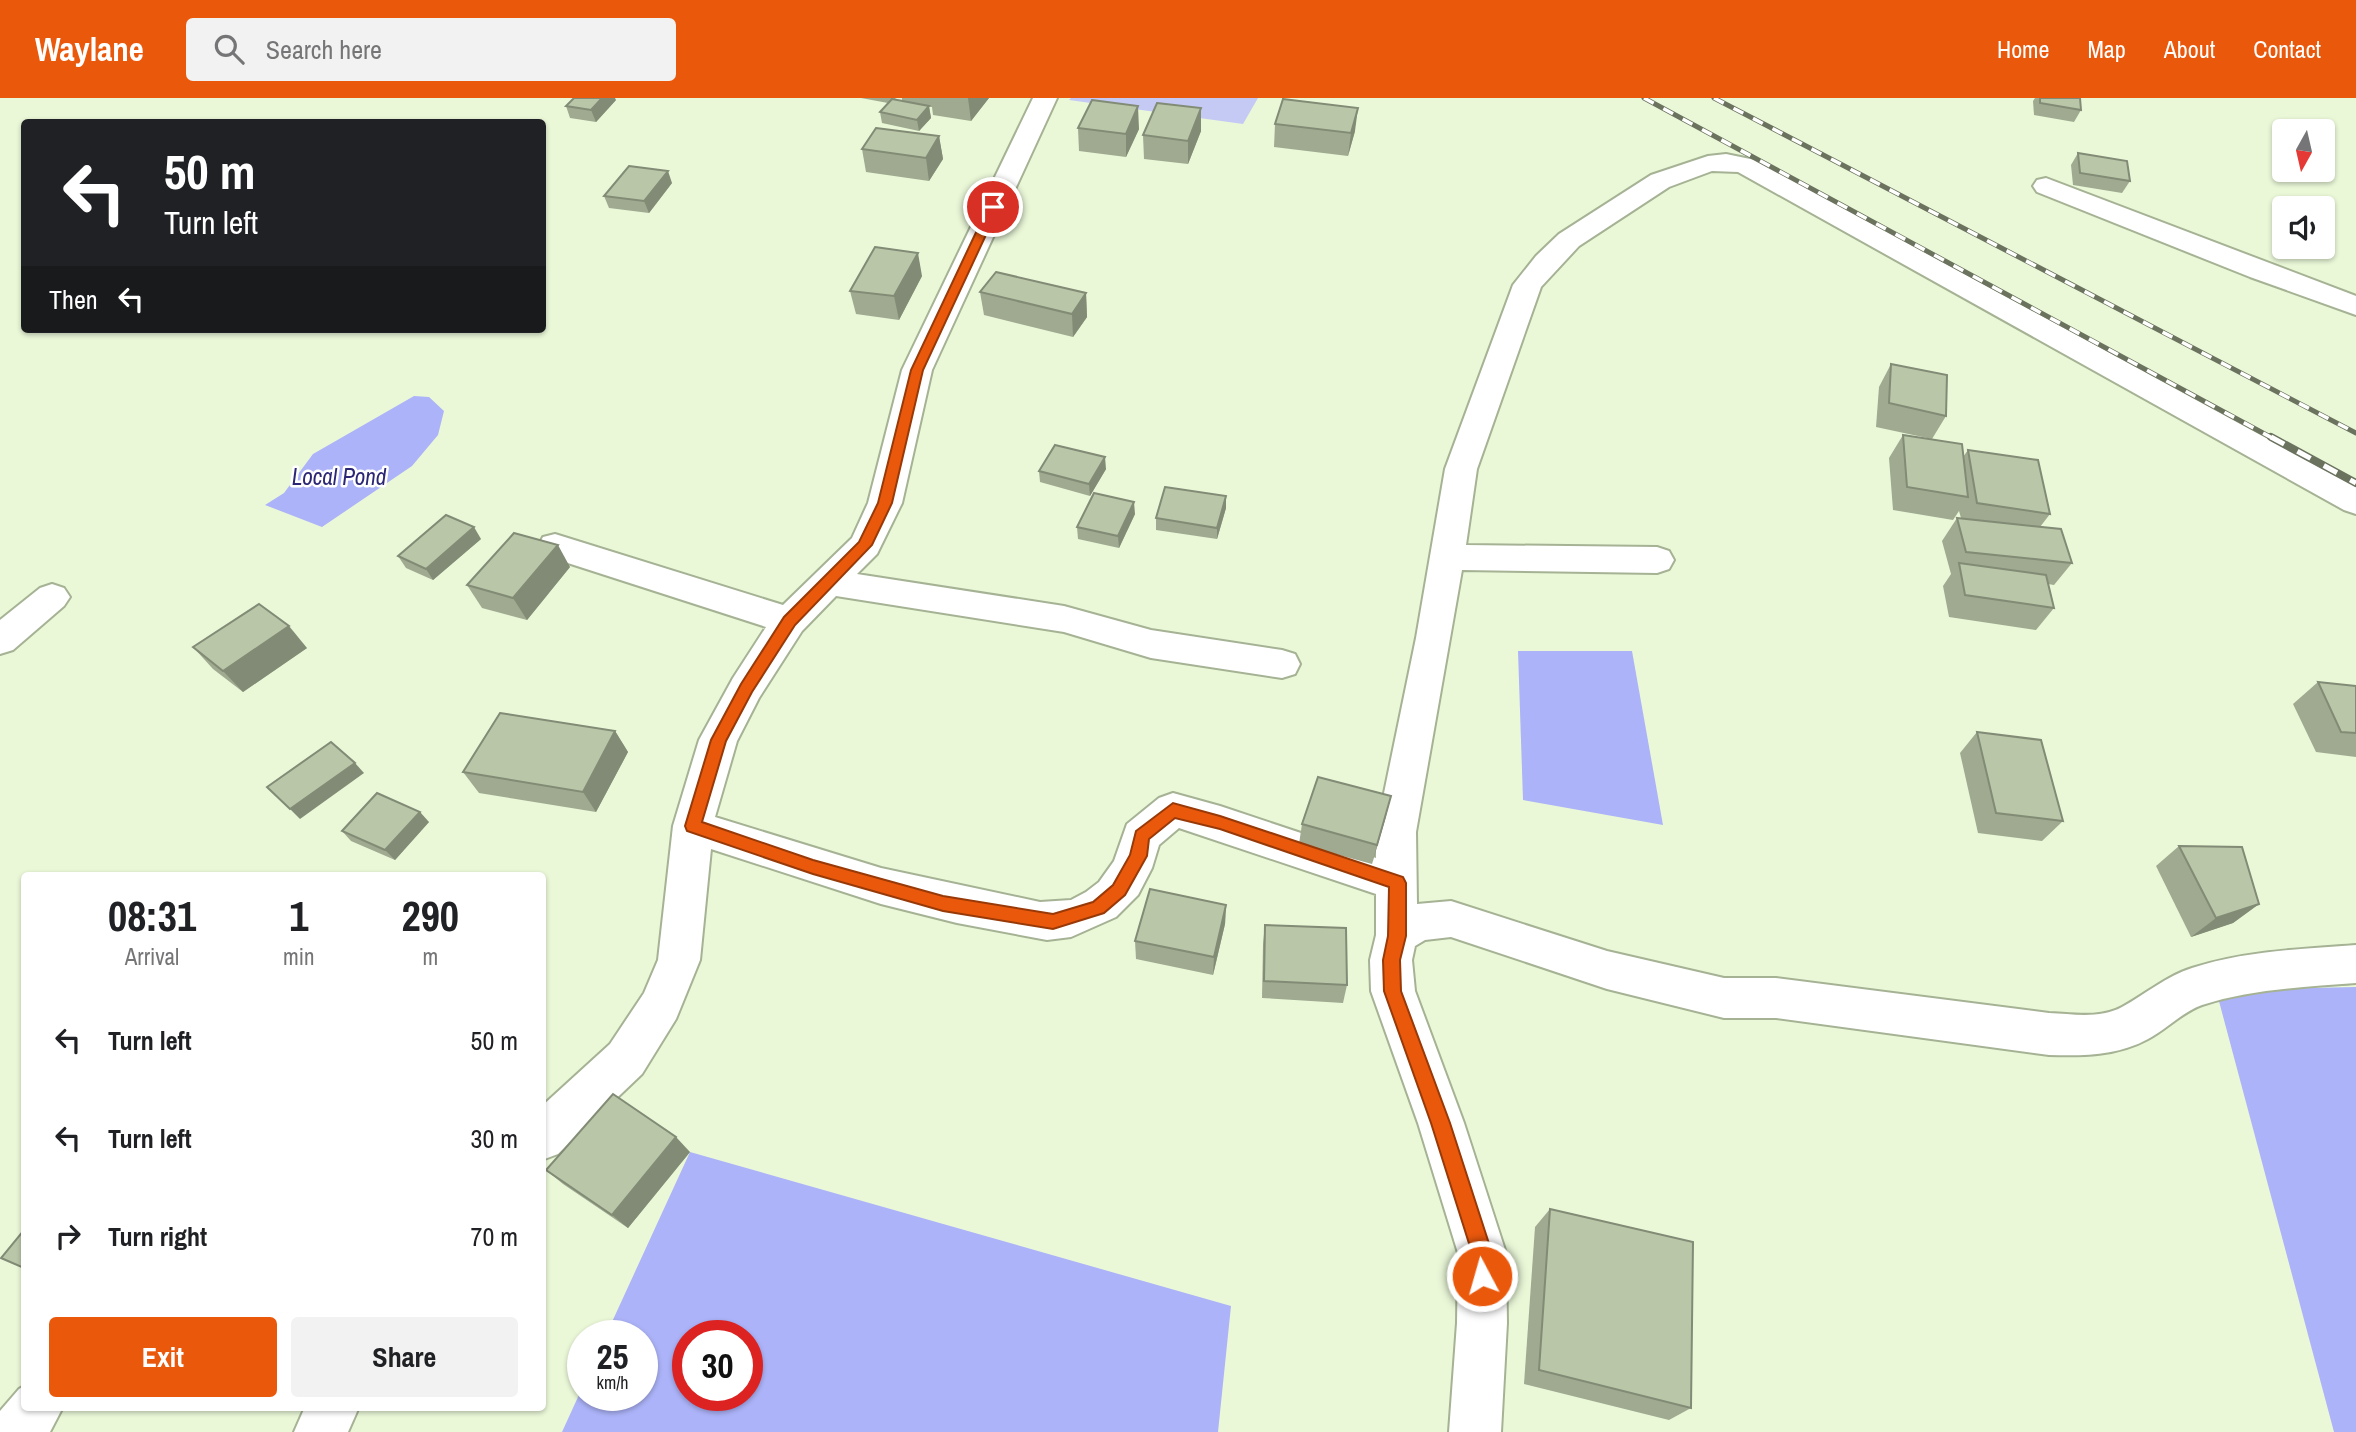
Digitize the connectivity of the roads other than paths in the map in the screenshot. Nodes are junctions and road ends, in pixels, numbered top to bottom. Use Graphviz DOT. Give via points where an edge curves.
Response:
graph roads {
  1 [pos="1045,98"];
  2 [pos="2046,186"];
  3 [pos="2356,306"];
  4 [pos="2356,502"];
  5 [pos="555,547"];
  6 [pos="1447,557"];
  7 [pos="1657,560"];
  8 [pos="829,582"];
  9 [pos="52,597"];
  10 [pos="789,621"];
  11 [pos="0,640"];
  12 [pos="1282,664"];
  13 [pos="693,826"];
  14 [pos="1397,883"];
  15 [pos="1397,936"];
  16 [pos="2356,964"];
  17 [pos="546,1134"];
  18 [pos="34,1411"];
  19 [pos="331,1411"];
  20 [pos="16,1432"];
  21 [pos="320,1432"];
  22 [pos="1475,1432"];
  1 -- 8 [label="street" via="917,370 885,503 865,545"];
  2 -- 3 [label="street"];
  4 -- 6 [label="street" via="1746,166 1726,162 1660,181 1569,240 1527,285 1461,469"];
  5 -- 10 [label="street"];
  6 -- 7 [label="street"];
  6 -- 14 [label="street" via="1396,832"];
  8 -- 10 [label="street"];
  8 -- 12 [label="street" via="1065,619 1151,644"];
  9 -- 11 [label="street"];
  10 -- 13 [label="street" via="719,740"];
  13 -- 14 [label="street" via="943,904 1053,922 1098,908 1119,890 1138,856 1141,836 1173,810"];
  13 -- 17 [label="street" via="679,960 661,1005 626,1059"];
  14 -- 15 [label="street"];
  15 -- 16 [label="street" via="1418,922 1451,919 1607,970 1724,998 1776,998 2093,1036 2132,1025 2194,987 2280,970"];
  15 -- 22 [label="street" via="1391,960 1392,991 1482,1253"];
  18 -- 20 [label="street"];
  19 -- 21 [label="street"];
}
